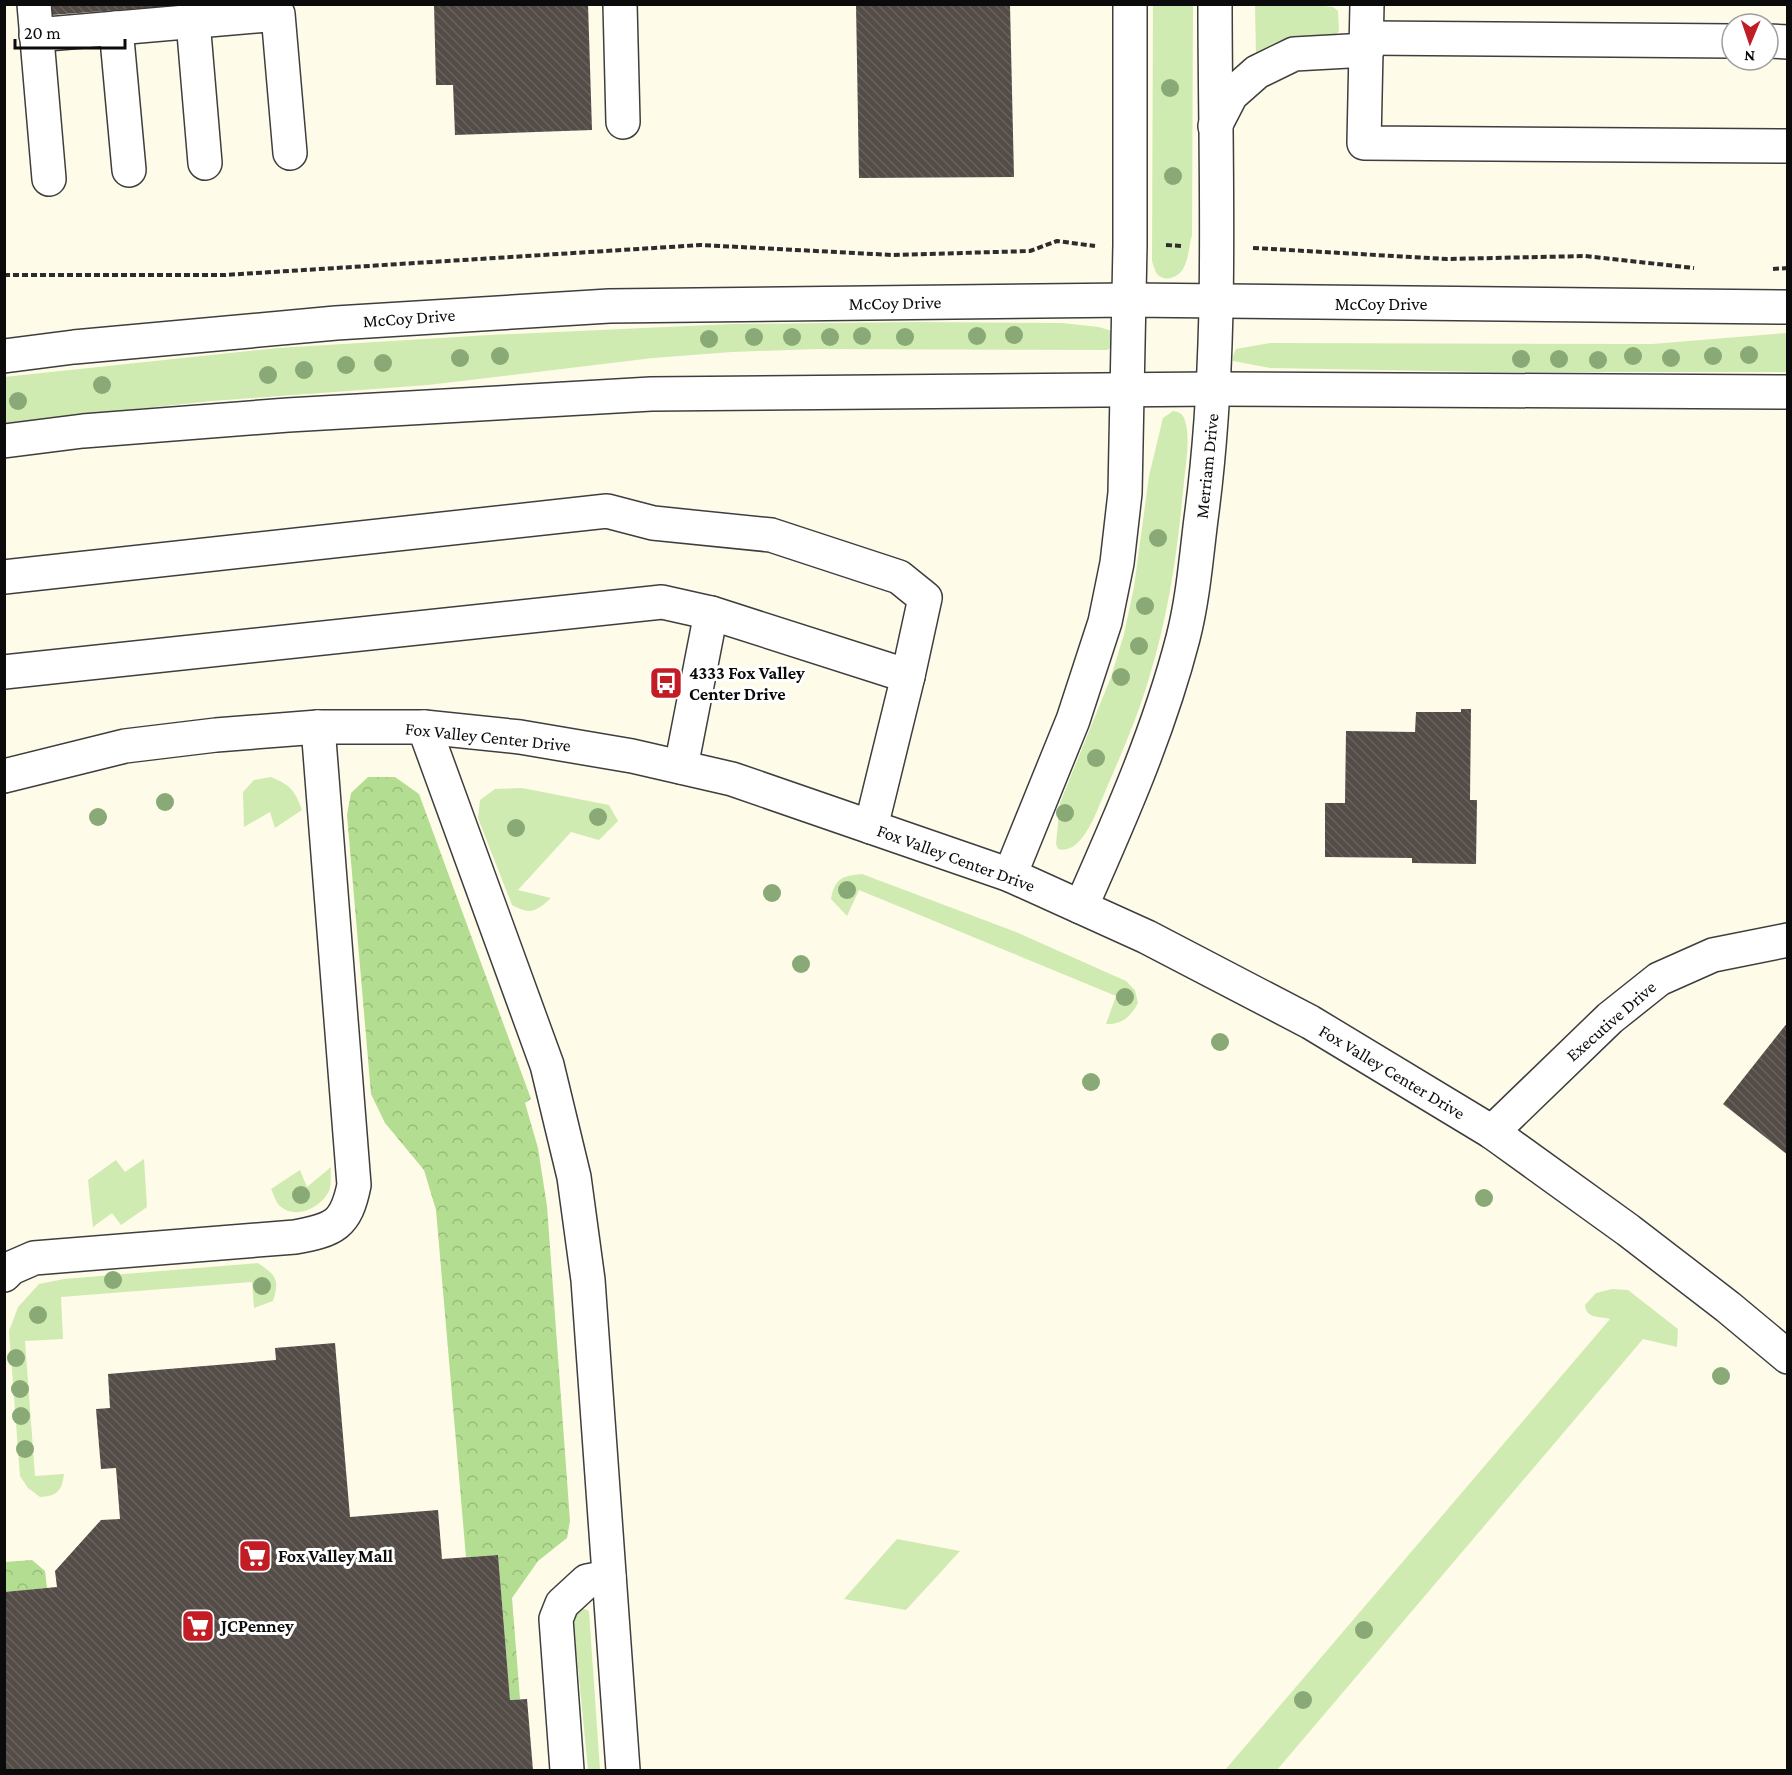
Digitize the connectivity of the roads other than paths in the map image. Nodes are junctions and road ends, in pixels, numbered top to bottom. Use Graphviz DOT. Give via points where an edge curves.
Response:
graph roads {
  1 [pos="620,4"];
  2 [pos="1130,4"];
  3 [pos="1215,4"];
  4 [pos="1368,4"];
  5 [pos="35,20"];
  6 [pos="193,21"];
  7 [pos="116,28"];
  8 [pos="1720,41"];
  9 [pos="1367,44"];
  10 [pos="622,122"];
  11 [pos="1215,126"];
  12 [pos="1788,146"];
  13 [pos="290,153"];
  14 [pos="205,163"];
  15 [pos="129,170"];
  16 [pos="49,179"];
  17 [pos="1129,300"];
  18 [pos="1217,302"];
  19 [pos="1788,307"];
  20 [pos="4,356"];
  21 [pos="1214,389"];
  22 [pos="1127,391"];
  23 [pos="1788,392"];
  24 [pos="4,441"];
  25 [pos="4,577"];
  26 [pos="711,613"];
  27 [pos="4,672"];
  28 [pos="908,676"];
  29 [pos="318,727"];
  30 [pos="424,727"];
  31 [pos="681,767"];
  32 [pos="4,776"];
  33 [pos="871,827"];
  34 [pos="1010,875"];
  35 [pos="1081,907"];
  36 [pos="1788,940"];
  37 [pos="1492,1132"];
  38 [pos="4,1275"];
  39 [pos="1788,1358"];
  40 [pos="609,1577"];
  41 [pos="567,1770"];
  42 [pos="623,1770"];
  1 -- 10 [label="street"];
  2 -- 17 [label="street"];
  3 -- 11 [label="street, Merriam Drive"];
  4 -- 9 [label="street"];
  5 -- 7 [label="street"];
  5 -- 16 [label="street"];
  6 -- 7 [label="street"];
  6 -- 13 [label="street" via="278,14"];
  6 -- 14 [label="street"];
  7 -- 15 [label="street"];
  8 -- 9 [label="street"];
  9 -- 11 [label="street" via="1294,54 1257,72 1231,95"];
  9 -- 12 [label="street" via="1364,143"];
  11 -- 18 [label="street, Merriam Drive"];
  17 -- 18 [label="street, McCoy Drive"];
  17 -- 20 [label="street, McCoy Drive" via="609,306 336,323"];
  17 -- 22 [label="street"];
  18 -- 19 [label="street, McCoy Drive"];
  18 -- 21 [label="street, Merriam Drive"];
  21 -- 22 [label="street"];
  21 -- 23 [label="street"];
  21 -- 35 [label="street, Merriam Drive" via="1208,470 1183,639 1146,756"];
  22 -- 24 [label="street" via="651,394 288,415"];
  22 -- 34 [label="street" via="1125,493 1105,622 1073,720"];
  25 -- 28 [label="street" via="607,511 653,523 771,535 899,578 925,598"];
  26 -- 27 [label="street" via="662,602"];
  26 -- 28 [label="street"];
  26 -- 31 [label="street"];
  28 -- 33 [label="street"];
  29 -- 30 [label="street, Fox Valley Center Drive"];
  29 -- 32 [label="street, Fox Valley Center Drive" via="125,747"];
  29 -- 38 [label="street" via="354,1185 350,1205 340,1222 322,1233 34,1258"];
  30 -- 31 [label="street, Fox Valley Center Drive" via="520,737"];
  30 -- 40 [label="street" via="547,1065 574,1177 588,1280"];
  31 -- 33 [label="street, Fox Valley Center Drive" via="732,779"];
  33 -- 34 [label="street, Fox Valley Center Drive"];
  34 -- 35 [label="street, Fox Valley Center Drive"];
  35 -- 37 [label="street, Fox Valley Center Drive" via="1310,1022"];
  36 -- 37 [label="street, Executive Drive" via="1713,955 1659,979 1610,1017"];
  37 -- 39 [label="street, Fox Valley Center Drive" via="1728,1306"];
  40 -- 41 [label="street" via="587,1581 562,1604 556,1619"];
  40 -- 42 [label="street"];
}
